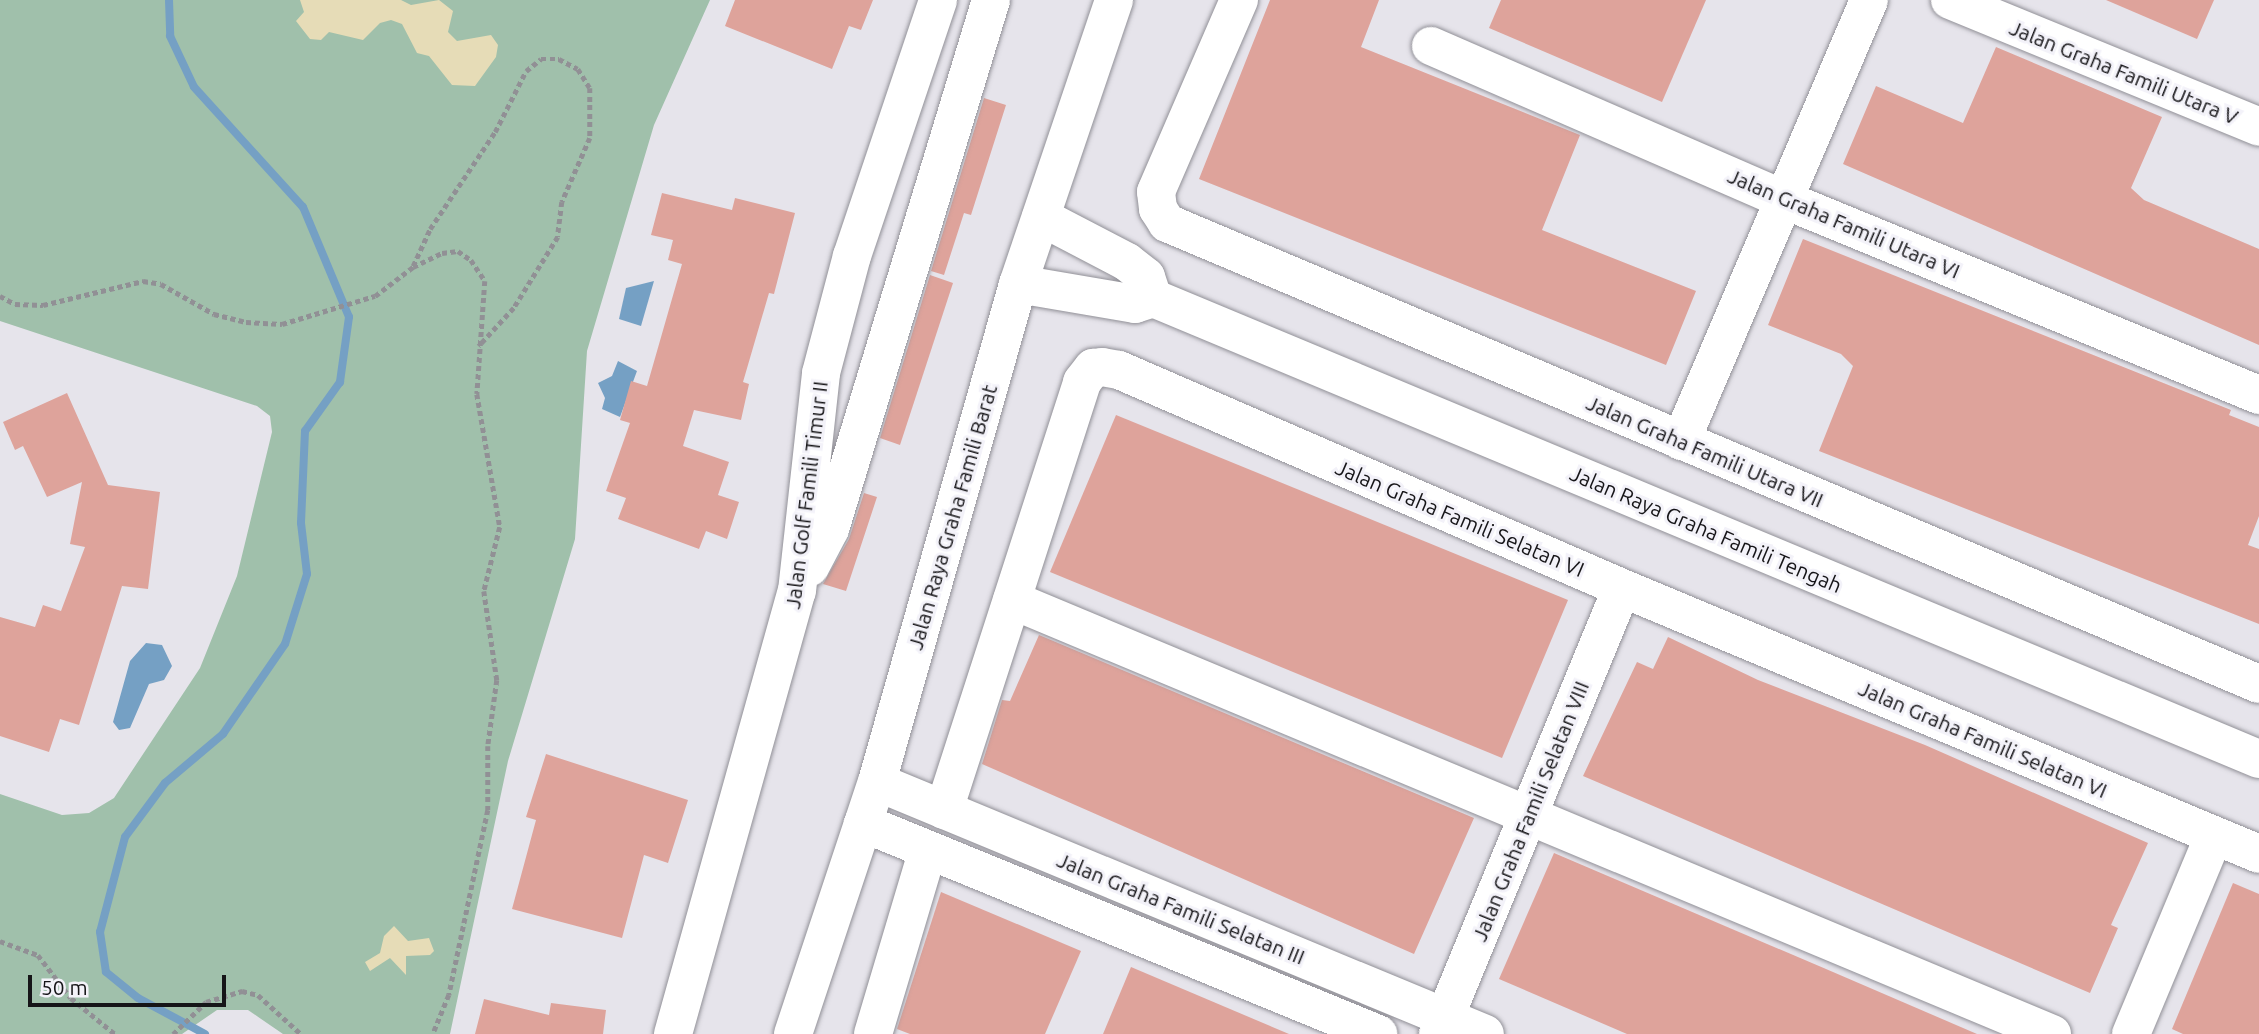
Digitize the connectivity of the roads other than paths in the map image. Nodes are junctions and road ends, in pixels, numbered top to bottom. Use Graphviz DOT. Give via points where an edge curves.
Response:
graph roads {
  1 [pos="938,0"];
  2 [pos="991,0"];
  3 [pos="1114,0"];
  4 [pos="1239,0"];
  5 [pos="1869,0"];
  6 [pos="1950,0"];
  7 [pos="1431,46"];
  8 [pos="2259,127"];
  9 [pos="1785,201"];
  10 [pos="1041,217"];
  11 [pos="1018,284"];
  12 [pos="1153,298"];
  13 [pos="2259,394"];
  14 [pos="1681,442"];
  15 [pos="1622,587"];
  16 [pos="797,592"];
  17 [pos="1012,600"];
  18 [pos="2259,684"];
  19 [pos="2259,759"];
  20 [pos="877,782"];
  21 [pos="944,810"];
  22 [pos="1528,816"];
  23 [pos="863,823"];
  24 [pos="2214,835"];
  25 [pos="928,850"];
  26 [pos="2259,854"];
  27 [pos="1441,1026"];
  28 [pos="673,1034"];
  29 [pos="793,1034"];
  30 [pos="873,1034"];
  31 [pos="1378,1034"];
  32 [pos="1485,1034"];
  33 [pos="2052,1034"];
  34 [pos="2131,1034"];
  1 -- 16 [label="street, Jalan Golf Famili Timur II" via="852,256 821,373"];
  2 -- 16 [label="street" via="830,529"];
  3 -- 10 [label="street, Jalan Raya Graha Famili Barat"];
  4 -- 14 [label="street, Jalan Graha Famili Utara VII" via="1156,192 1158,209 1178,229"];
  5 -- 9 [label="street"];
  6 -- 8 [label="street, Jalan Graha Famili Utara V"];
  7 -- 9 [label="street, Jalan Graha Famili Utara VI"];
  9 -- 13 [label="street, Jalan Graha Famili Utara VI"];
  9 -- 14 [label="street"];
  10 -- 11 [label="street, Jalan Raya Graha Famili Barat"];
  10 -- 12 [label="street" via="1127,262 1146,277"];
  11 -- 12 [label="street, Jalan Raya Graha Famili Tengah" via="1135,304"];
  11 -- 20 [label="street, Jalan Raya Graha Famili Barat"];
  12 -- 19 [label="street, Jalan Raya Graha Famili Tengah"];
  14 -- 18 [label="street, Jalan Graha Famili Utara VII"];
  15 -- 17 [label="street, Jalan Graha Famili Selatan VI" via="1119,370 1102,367 1093,368 1082,382"];
  15 -- 22 [label="street, Jalan Graha Famili Selatan VIII"];
  15 -- 24 [label="street, Jalan Graha Famili Selatan VI"];
  16 -- 28 [label="street, Jalan Golf Famili Timur II"];
  17 -- 21 [label="street, Jalan Graha Famili Selatan VI"];
  17 -- 22 [label="street"];
  20 -- 21 [label="street, Jalan Graha Famili Selatan III"];
  20 -- 23 [label="street, Jalan Raya Graha Famili Barat"];
  21 -- 27 [label="street, Jalan Graha Famili Selatan III"];
  22 -- 27 [label="street, Jalan Graha Famili Selatan VIII"];
  22 -- 33 [label="street"];
  23 -- 25 [label="street, Jalan Graha Famili Selatan III"];
  23 -- 29 [label="street, Jalan Raya Graha Famili Barat"];
  24 -- 26 [label="street, Jalan Graha Famili Selatan VI"];
  24 -- 34 [label="street"];
  25 -- 30 [label="street"];
  25 -- 31 [label="street, Jalan Graha Famili Selatan III"];
  27 -- 32 [label="street, Jalan Graha Famili Selatan III"];
}
